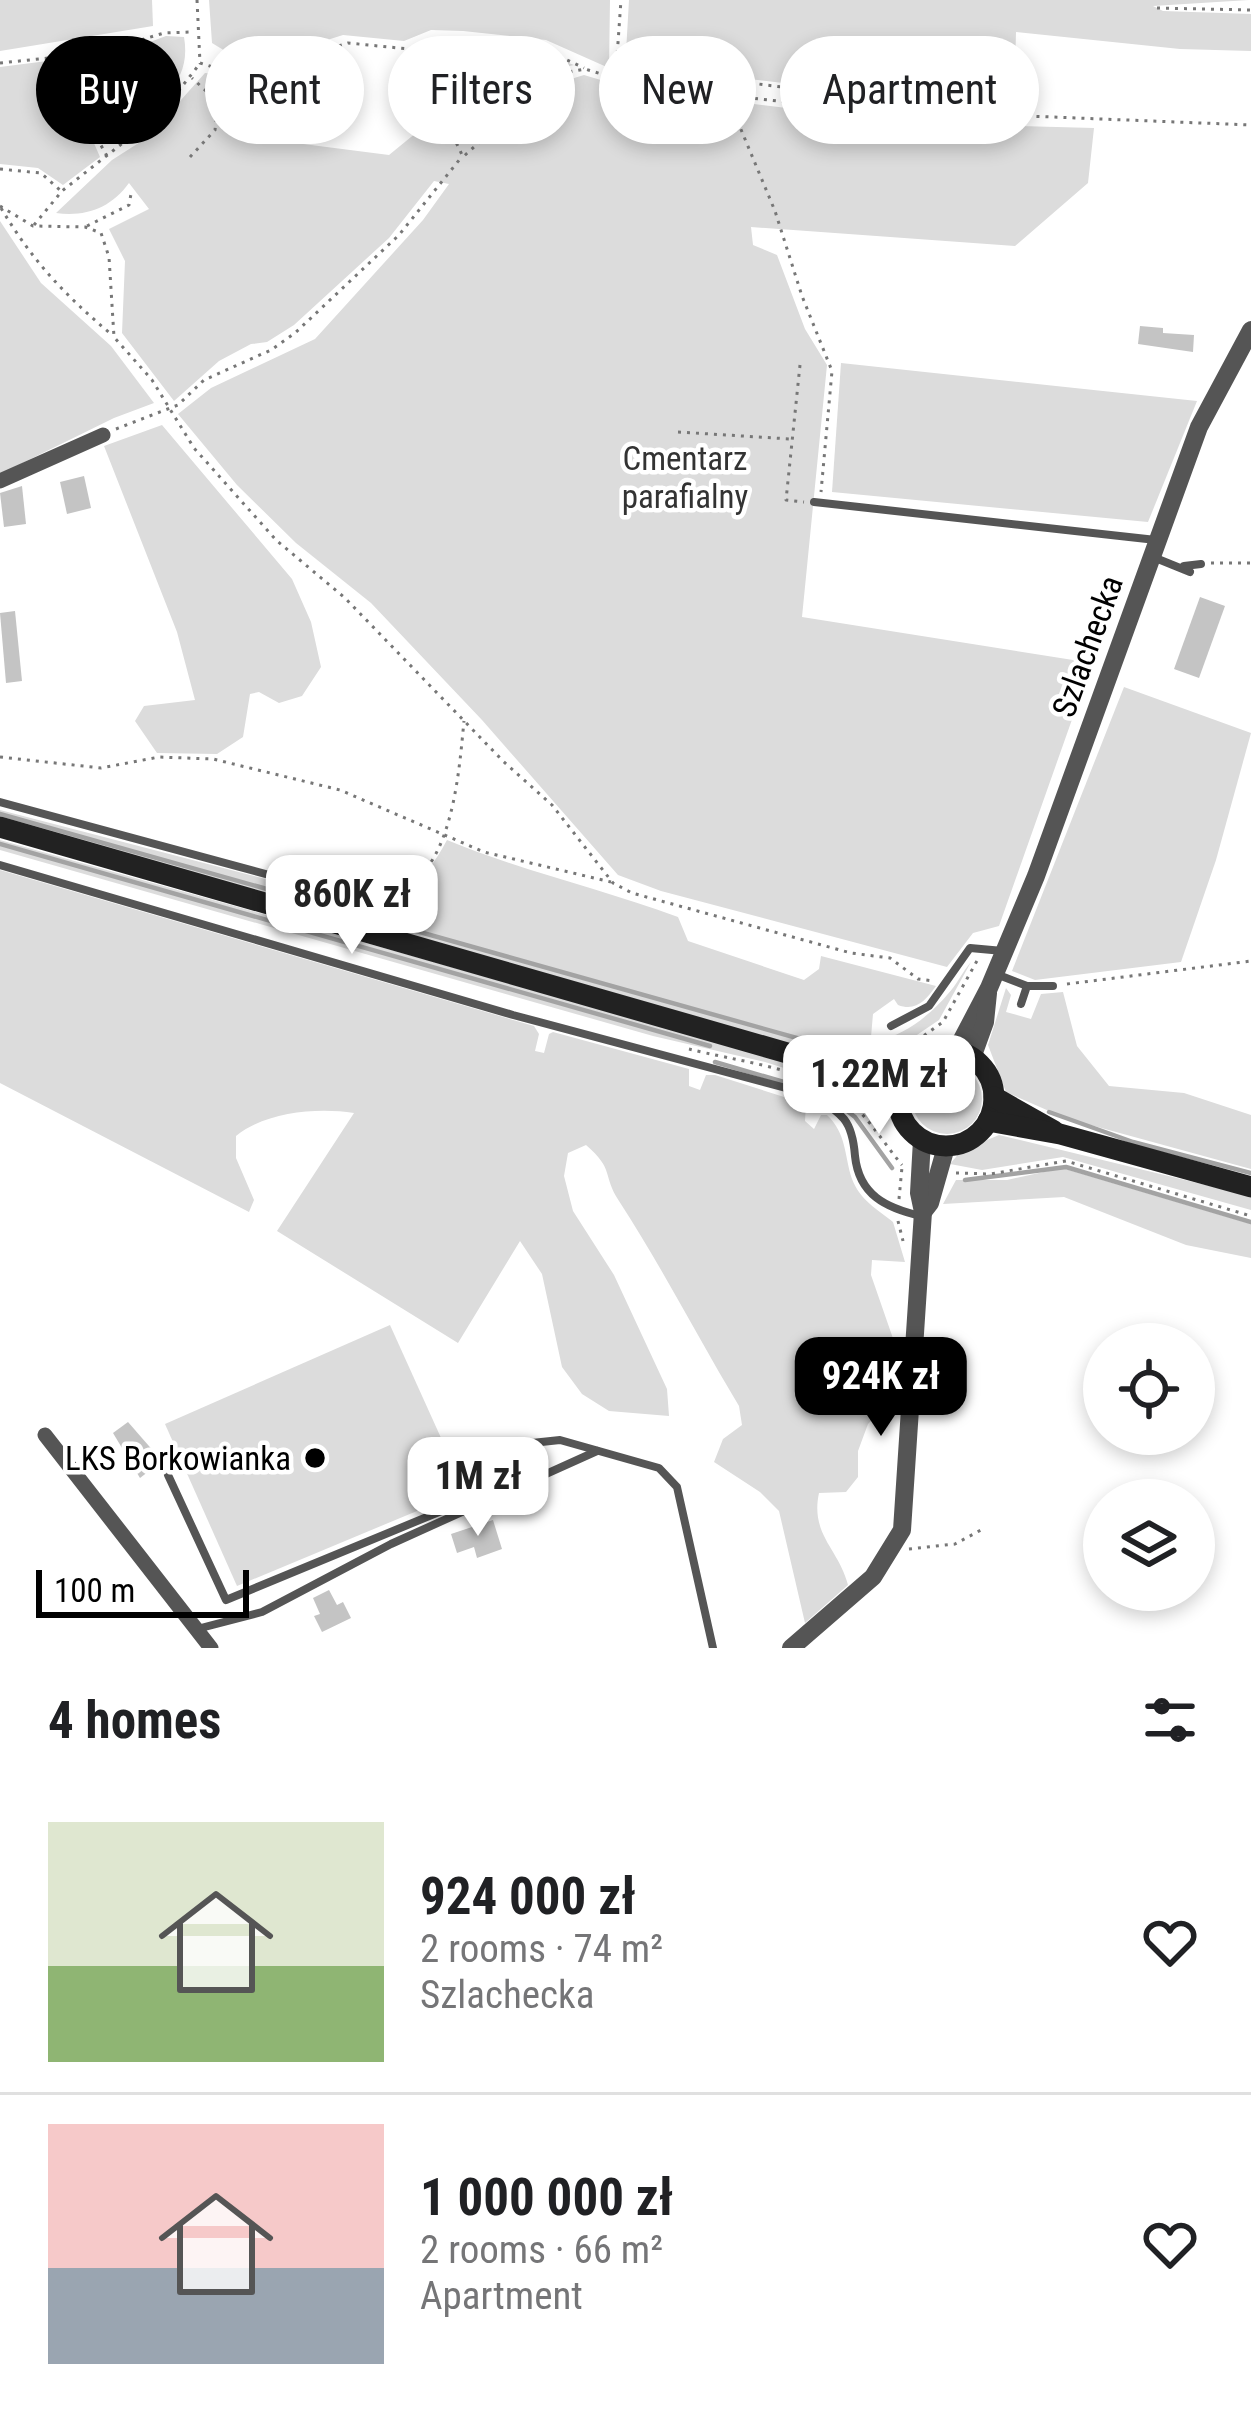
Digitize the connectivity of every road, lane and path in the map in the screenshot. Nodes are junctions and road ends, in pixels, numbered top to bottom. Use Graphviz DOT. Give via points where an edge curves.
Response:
graph roads {
  1 [pos="196,0"];
  2 [pos="621,0"];
  3 [pos="1157,8"];
  4 [pos="1251,10"];
  5 [pos="196,32"];
  6 [pos="618,36"];
  7 [pos="388,47"];
  8 [pos="0,63"];
  9 [pos="200,63"];
  10 [pos="575,64"];
  11 [pos="585,69"];
  12 [pos="599,72"];
  13 [pos="190,77"];
  14 [pos="181,88"];
  15 [pos="1039,117"];
  16 [pos="1251,125"];
  17 [pos="100,144"];
  18 [pos="125,144"];
  19 [pos="457,144"];
  20 [pos="747,144"];
  21 [pos="108,157"];
  22 [pos="190,157"];
  23 [pos="463,157"];
  24 [pos="0,169"];
  25 [pos="62,191"];
  26 [pos="131,194"];
  27 [pos="0,206"];
  28 [pos="33,226"];
  29 [pos="85,227"];
  30 [pos="1251,330"];
  31 [pos="114,337"];
  32 [pos="800,365"];
  33 [pos="169,409"];
  34 [pos="678,432"];
  35 [pos="103,435"];
  36 [pos="792,439"];
  37 [pos="0,482"];
  38 [pos="817,502"];
  39 [pos="1155,548"];
  40 [pos="1251,563"];
  41 [pos="1202,564"];
  42 [pos="464,720"];
  43 [pos="0,757"];
  44 [pos="0,802"];
  45 [pos="0,827"];
  46 [pos="444,835"];
  47 [pos="0,865"];
  48 [pos="613,883"];
  49 [pos="321,889"];
  50 [pos="994,949"];
  51 [pos="1251,961"];
  52 [pos="992,981"];
  53 [pos="948,982"];
  54 [pos="1027,986"];
  55 [pos="1053,986"];
  56 [pos="1021,1004"];
  57 [pos="891,1026"];
  58 [pos="964,1054"];
  59 [pos="900,1063"];
  60 [pos="829,1066"];
  61 [pos="994,1097"];
  62 [pos="898,1098"];
  63 [pos="988,1121"];
  64 [pos="1060,1134"];
  65 [pos="922,1140"];
  66 [pos="946,1147"];
  67 [pos="916,1167"];
  68 [pos="945,1172"];
  69 [pos="1251,1187"];
  70 [pos="898,1210"];
  71 [pos="922,1214"];
  72 [pos="1251,1216"];
  73 [pos="904,1241"];
  74 [pos="45,1435"];
  75 [pos="597,1450"];
  76 [pos="168,1475"];
  77 [pos="981,1530"];
  78 [pos="894,1547"];
  79 [pos="196,1629"];
  80 [pos="211,1648"];
  81 [pos="713,1648"];
  82 [pos="791,1648"];
  1 -- 5 [label="path"];
  2 -- 6 [label="path"];
  3 -- 4 [label="path"];
  5 -- 8 [label="path"];
  5 -- 9 [label="path"];
  7 -- 9 [label="path" via="348,43 264,70"];
  9 -- 13 [label="path"];
  10 -- 11 [label="path"];
  11 -- 12 [label="path"];
  11 -- 23 [label="path" via="546,82"];
  13 -- 14 [label="path"];
  13 -- 22 [label="path" via="218,102 215,130"];
  15 -- 16 [label="path"];
  17 -- 21 [label="path"];
  18 -- 21 [label="path"];
  19 -- 23 [label="path"];
  20 -- 38 [label="path" via="832,370"];
  21 -- 25 [label="path"];
  23 -- 33 [label="path" via="399,235 295,333 204,380"];
  24 -- 25 [label="path" via="40,173"];
  25 -- 28 [label="path"];
  26 -- 29 [label="path" via="129,205"];
  27 -- 28 [label="path"];
  27 -- 31 [label="path" via="56,287"];
  28 -- 29 [label="path"];
  29 -- 31 [label="path" via="101,232 110,257"];
  30 -- 39 [label="street, Szlachecka" via="1199,427"];
  31 -- 33 [label="path"];
  32 -- 36 [label="path"];
  33 -- 35 [label="path"];
  33 -- 42 [label="path" via="275,540 345,598"];
  34 -- 36 [label="path"];
  35 -- 37 [label="street"];
  36 -- 38 [label="path" via="786,500"];
  38 -- 39 [label="lane"];
  39 -- 41 [label="lane" via="1186,569"];
  39 -- 50 [label="street, Szlachecka"];
  40 -- 41 [label="path"];
  42 -- 46 [label="path" via="458,790"];
  42 -- 48 [label="path" via="552,805"];
  43 -- 46 [label="path" via="101,768 213,758 340,790"];
  44 -- 49 [label="lane"];
  45 -- 60 [label="main road"];
  46 -- 48 [label="path"];
  46 -- 49 [label="path" via="427,869 394,892"];
  47 -- 70 [label="lane" via="812,1096 844,1119 864,1186"];
  48 -- 53 [label="path" via="890,958 919,979"];
  50 -- 52 [label="street, Szlachecka"];
  50 -- 53 [label="lane" via="970,948"];
  50 -- 59 [label="path" via="943,1022"];
  51 -- 55 [label="path"];
  52 -- 54 [label="lane"];
  52 -- 58 [label="street, Szlachecka" via="985,1022"];
  53 -- 57 [label="lane" via="921,1012"];
  54 -- 55 [label="lane"];
  54 -- 56 [label="lane"];
  58 -- 59 [label="main road"];
  58 -- 61 [label="main road" via="988,1075"];
  59 -- 60 [label="main road"];
  59 -- 62 [label="main road"];
  60 -- 62 [label="main road"];
  61 -- 63 [label="main road"];
  61 -- 64 [label="main road"];
  62 -- 65 [label="main road" via="904,1122"];
  63 -- 64 [label="main road"];
  63 -- 66 [label="main road" via="970,1140"];
  64 -- 69 [label="main road"];
  65 -- 66 [label="main road"];
  65 -- 71 [label="street"];
  66 -- 71 [label="street"];
  67 -- 70 [label="path" via="902,1165"];
  68 -- 72 [label="path" via="990,1174 1066,1161"];
  70 -- 71 [label="lane"];
  70 -- 73 [label="path"];
  71 -- 78 [label="street" via="904,1507"];
  74 -- 79 [label="street"];
  75 -- 76 [label="lane" via="532,1443 484,1477 468,1500 226,1600"];
  75 -- 79 [label="lane" via="262,1612"];
  75 -- 81 [label="lane" via="659,1468 677,1487"];
  77 -- 78 [label="path" via="943,1547"];
  78 -- 82 [label="street" via="873,1577"];
  79 -- 80 [label="street"];
}
